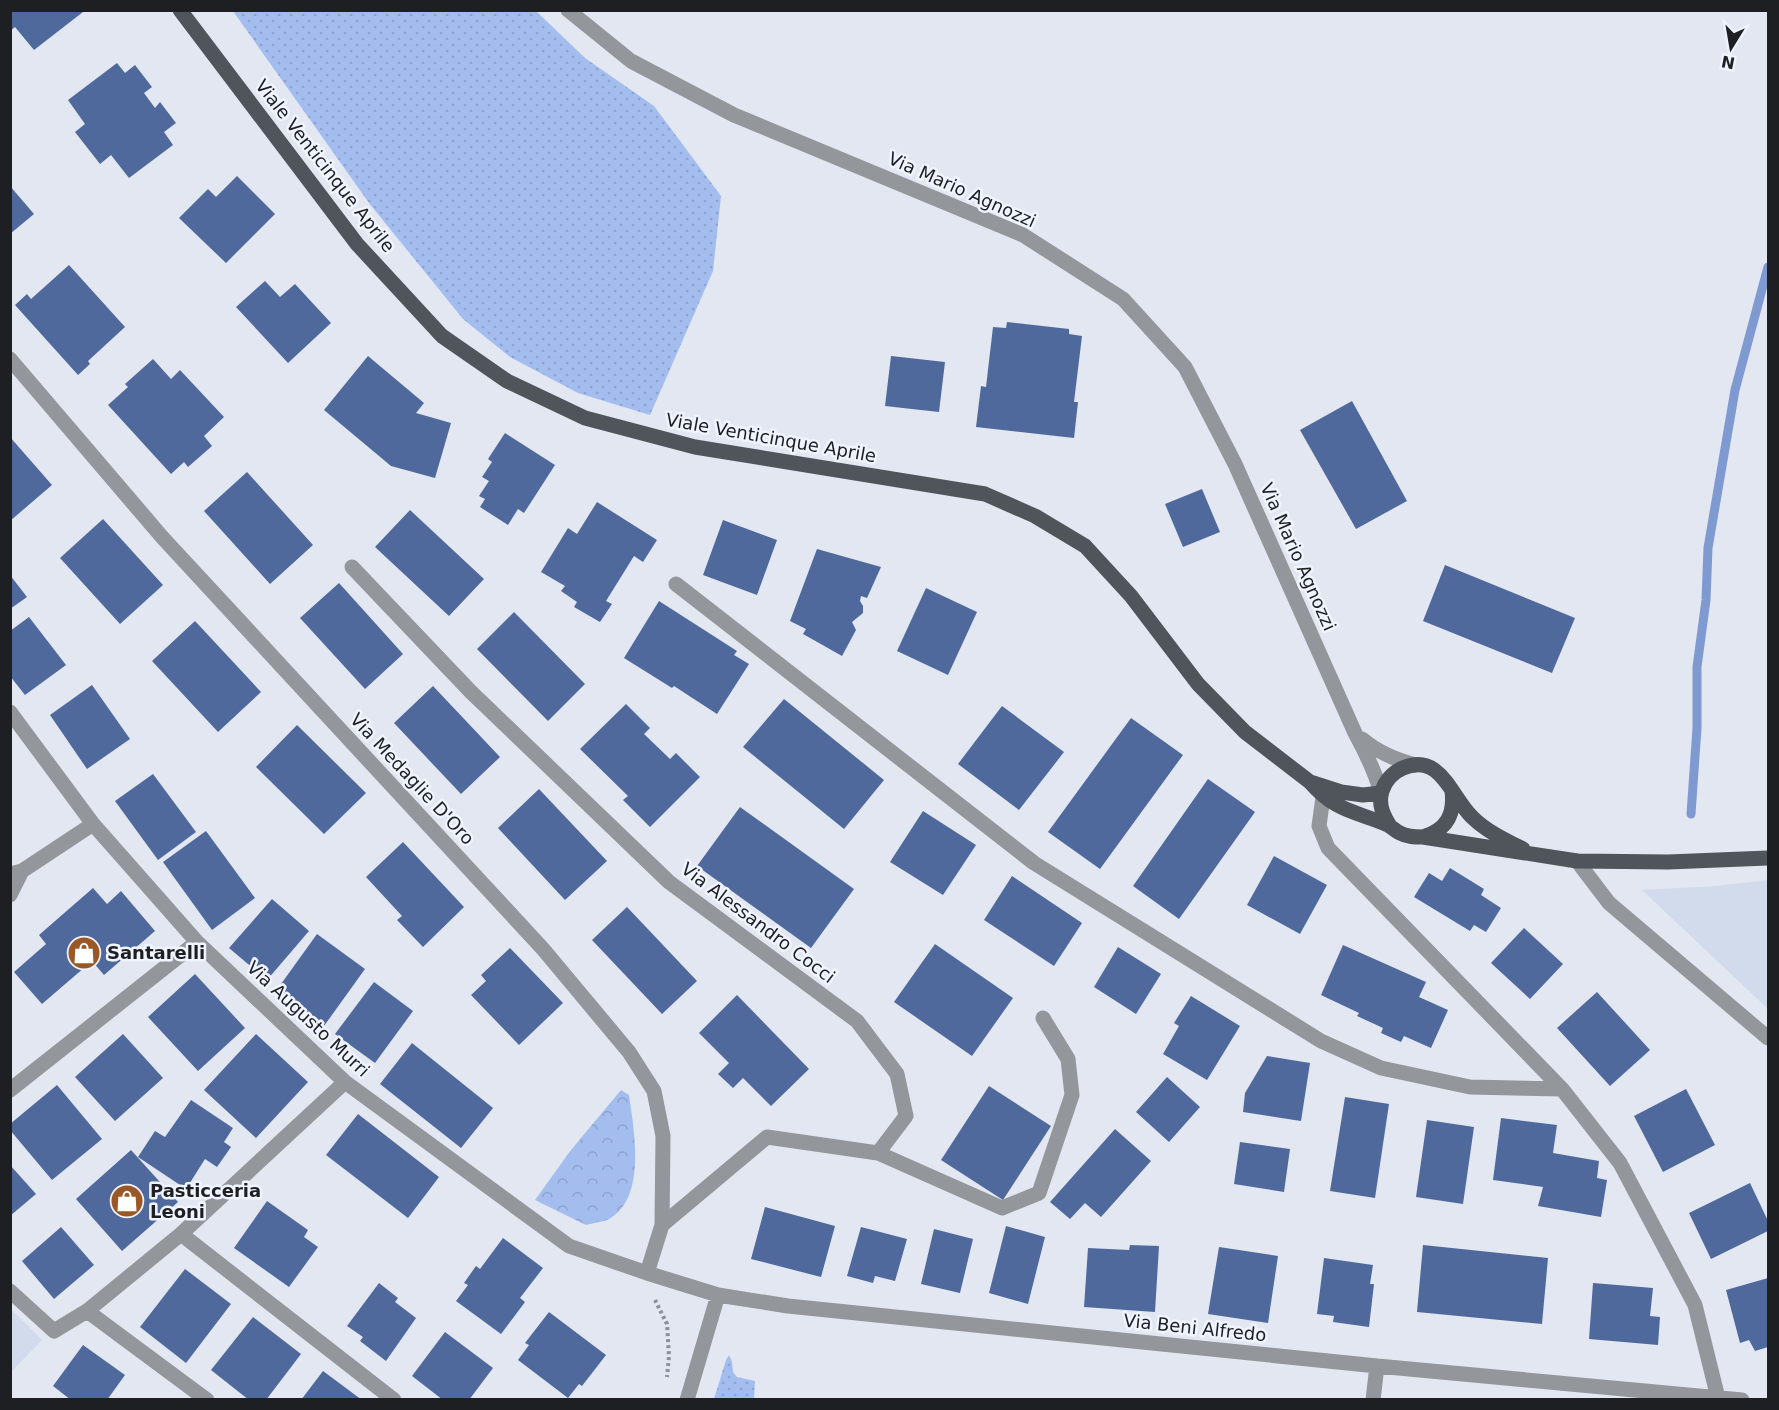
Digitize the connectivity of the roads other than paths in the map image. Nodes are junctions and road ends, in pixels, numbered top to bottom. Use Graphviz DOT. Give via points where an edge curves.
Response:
graph roads {
  1 [pos="180,10"];
  2 [pos="568,10"];
  3 [pos="10,359"];
  4 [pos="352,567"];
  5 [pos="676,584"];
  6 [pos="10,712"];
  7 [pos="1355,733"];
  8 [pos="1415,765"];
  9 [pos="1310,782"];
  10 [pos="1452,791"];
  11 [pos="1381,793"];
  12 [pos="1323,797"];
  13 [pos="93,824"];
  14 [pos="1390,826"];
  15 [pos="1423,837"];
  16 [pos="1534,854"];
  17 [pos="1768,858"];
  18 [pos="1577,861"];
  19 [pos="16,873"];
  20 [pos="10,895"];
  21 [pos="197,942"];
  22 [pos="1042,1018"];
  23 [pos="1768,1038"];
  24 [pos="345,1082"];
  25 [pos="1562,1089"];
  26 [pos="10,1090"];
  27 [pos="878,1153"];
  28 [pos="663,1225"];
  29 [pos="181,1234"];
  30 [pos="647,1274"];
  31 [pos="10,1291"];
  32 [pos="718,1295"];
  33 [pos="87,1311"];
  34 [pos="1377,1366"];
  35 [pos="1718,1398"];
  36 [pos="207,1400"];
  37 [pos="394,1400"];
  38 [pos="687,1400"];
  39 [pos="1373,1400"];
  40 [pos="1742,1400"];
  1 -- 9 [label="main road, Viale Venticinque Aprile" via="357,244 442,336 507,381 585,418 695,447 985,494 1035,516 1085,546 1131,596 1198,684 1245,732"];
  2 -- 7 [label="street, Via Mario Agnozzi" via="631,61 734,114 1023,235 1123,299 1185,367 1235,464"];
  3 -- 28 [label="street, Via Medaglie D'Oro" via="162,537 543,949 629,1052 654,1090 663,1136"];
  4 -- 27 [label="street, Via Alessandro Cocci" via="471,692 669,882 857,1021 897,1074 906,1116"];
  5 -- 25 [label="street" via="1034,863 1321,1041 1381,1068 1470,1087"];
  6 -- 13 [label="street, Via Augusto Murri"];
  7 -- 8 [label="street, Via Mario Agnozzi" via="1375,750"];
  7 -- 11 [label="street, Via Mario Agnozzi" via="1368,755"];
  8 -- 10 [label="main road, Viale Venticinque Aprile" via="1438,772"];
  8 -- 11 [label="main road" via="1394,773"];
  9 -- 11 [label="main road, Viale Venticinque Aprile" via="1341,792"];
  9 -- 12 [label="main road, Viale Venticinque Aprile"];
  10 -- 15 [label="main road" via="1451,816 1434,834"];
  10 -- 16 [label="main road, Viale Venticinque Aprile" via="1474,819"];
  11 -- 14 [label="main road" via="1381,805"];
  12 -- 14 [label="main road, Viale Venticinque Aprile" via="1352,813"];
  12 -- 25 [label="street" via="1319,825 1328,848"];
  13 -- 19 [label="street"];
  13 -- 21 [label="street, Via Augusto Murri"];
  14 -- 15 [label="main road, Viale Venticinque Aprile" via="1399,833"];
  15 -- 16 [label="main road, Viale Venticinque Aprile"];
  16 -- 18 [label="main road, Viale Venticinque Aprile"];
  17 -- 18 [label="main road, Viale Venticinque Aprile"];
  18 -- 23 [label="street" via="1610,903"];
  19 -- 20 [label="street"];
  21 -- 24 [label="street, Via Augusto Murri"];
  21 -- 26 [label="street"];
  22 -- 27 [label="street" via="1068,1059 1071,1095 1039,1193 1002,1208"];
  24 -- 29 [label="street"];
  24 -- 30 [label="street, Via Augusto Murri" via="569,1246"];
  25 -- 35 [label="street" via="1620,1163 1679,1273 1695,1305"];
  27 -- 28 [label="street" via="767,1137"];
  28 -- 30 [label="street, Via Medaglie D'Oro"];
  29 -- 33 [label="street"];
  29 -- 37 [label="street"];
  30 -- 32 [label="street, Via Beni Alfredo"];
  31 -- 33 [label="street" via="54,1331"];
  32 -- 34 [label="street, Via Beni Alfredo" via="788,1306"];
  32 -- 38 [label="street"];
  33 -- 36 [label="street"];
  34 -- 35 [label="street, Via Beni Alfredo"];
  34 -- 39 [label="street"];
  35 -- 40 [label="street, Via Beni Alfredo"];
}
